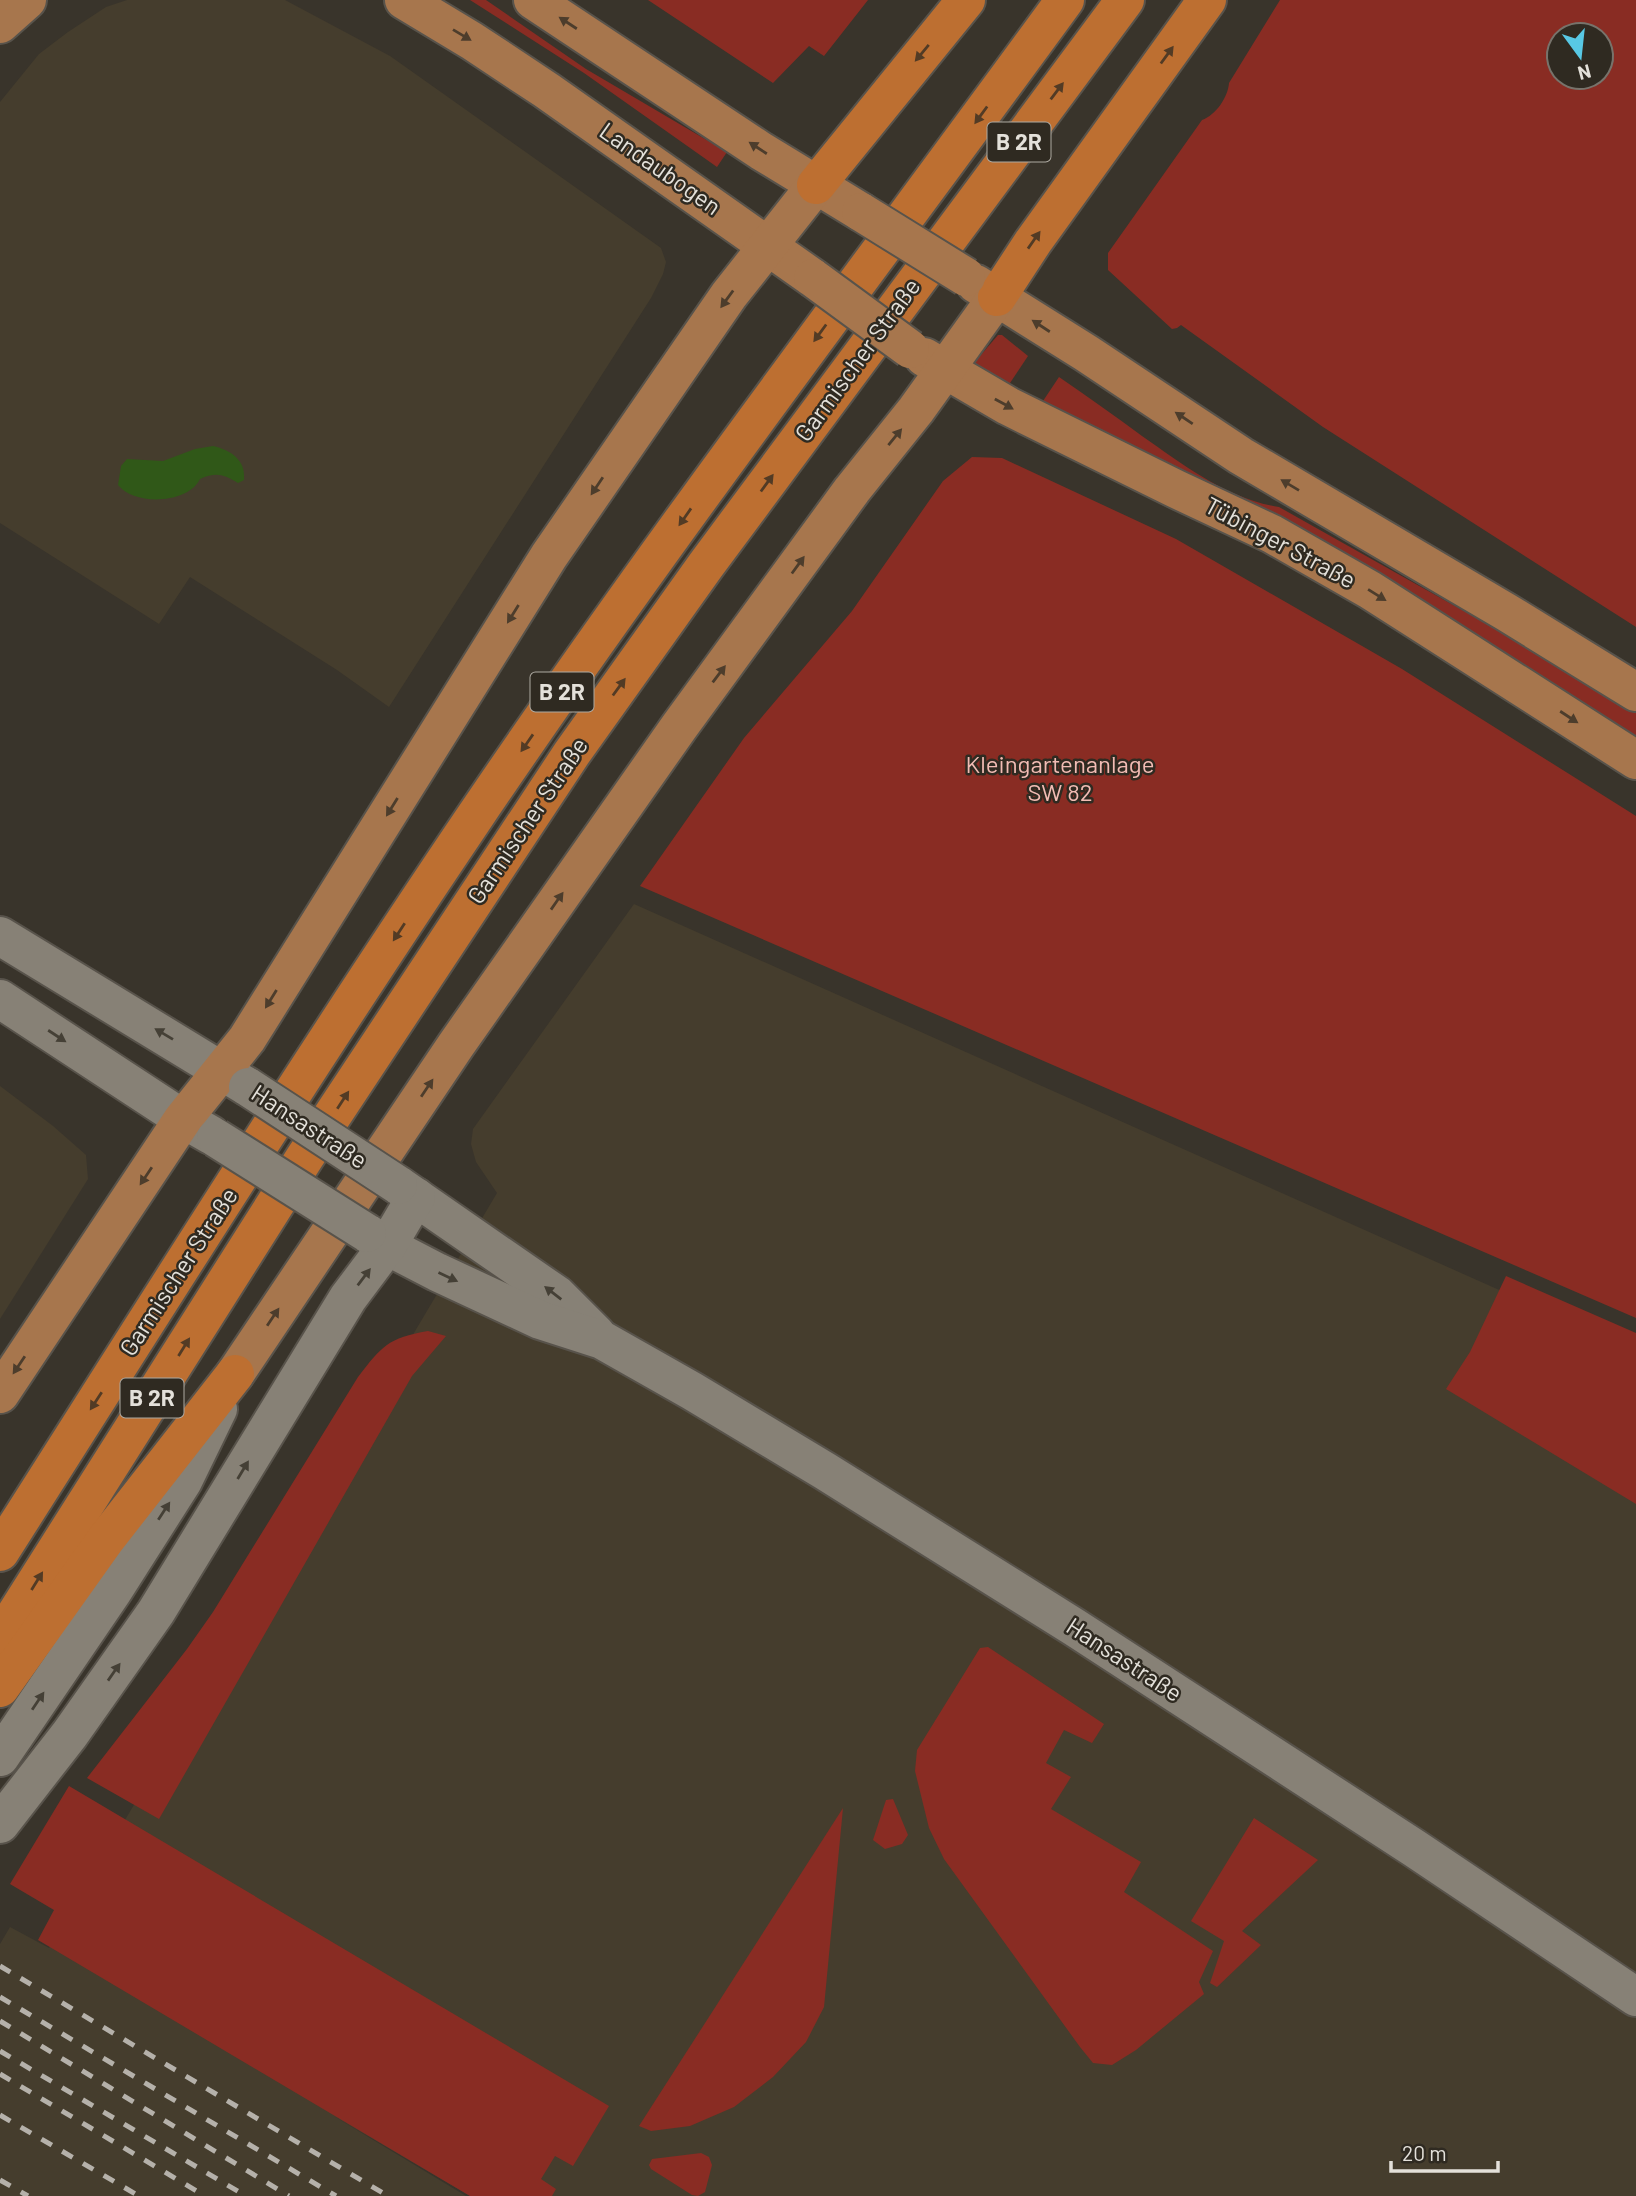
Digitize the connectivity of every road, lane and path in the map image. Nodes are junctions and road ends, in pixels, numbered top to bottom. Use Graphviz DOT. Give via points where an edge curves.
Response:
graph roads {
  1 [pos="27,0"];
  2 [pos="404,0"];
  3 [pos="533,0"];
  4 [pos="966,0"];
  5 [pos="1065,0"];
  6 [pos="1125,0"];
  7 [pos="1207,0"];
  8 [pos="0,24"];
  9 [pos="816,185"];
  10 [pos="769,245"];
  11 [pos="981,287"];
  12 [pos="910,349"];
  13 [pos="944,370"];
  14 [pos="1636,692"];
  15 [pos="1636,760"];
  16 [pos="0,936"];
  17 [pos="0,999"];
  18 [pos="235,1079"];
  19 [pos="183,1119"];
  20 [pos="407,1191"];
  21 [pos="377,1239"];
  22 [pos="602,1340"];
  23 [pos="235,1374"];
  24 [pos="0,1394"];
  25 [pos="0,1552"];
  26 [pos="0,1639"];
  27 [pos="0,1688"];
  28 [pos="0,1757"];
  29 [pos="0,1824"];
  30 [pos="1636,1997"];
  1 -- 8 [label="main road"];
  2 -- 10 [label="main road, Landaubogen, one-way" via="546,90"];
  9 -- 3 [label="main road, one-way"];
  4 -- 9 [label="highway, one-way"];
  5 -- 25 [label="highway, Garmischer Straße / B 2R, one-way" via="691,508 473,819"];
  26 -- 6 [label="highway, Garmischer Straße / B 2R, one-way" via="305,1157 572,752"];
  11 -- 7 [label="highway, one-way" via="1033,242"];
  9 -- 10 [label="main road"];
  9 -- 11 [label="main road, bridge"];
  10 -- 12 [label="main road, Landaubogen, bridge"];
  10 -- 18 [label="main road, one-way" via="729,295 549,556 247,1039"];
  11 -- 13 [label="main road"];
  14 -- 11 [label="main road, one-way" via="1241,456"];
  12 -- 13 [label="main road, Tübinger Straße"];
  13 -- 15 [label="main road, Tübinger Straße, one-way" via="1008,407 1272,534 1370,590"];
  23 -- 13 [label="main road, one-way" via="456,1045 663,750"];
  18 -- 16 [label="street, Hansastraße, one-way"];
  17 -- 19 [label="street, Hansastraße, one-way"];
  18 -- 19 [label="main road"];
  18 -- 20 [label="street, Hansastraße, bridge"];
  19 -- 21 [label="street, Hansastraße, bridge"];
  19 -- 24 [label="main road, one-way"];
  20 -- 21 [label="street"];
  22 -- 20 [label="street, Hansastraße, one-way" via="557,1295"];
  21 -- 22 [label="street, Hansastraße, one-way" via="540,1320"];
  29 -- 21 [label="street, one-way" via="156,1612 348,1298"];
  22 -- 30 [label="street, Hansastraße" via="825,1471 1074,1627"];
  23 -- 27 [label="highway" via="106,1539"];
  28 -- 23 [label="street, one-way" via="183,1481"];
}
